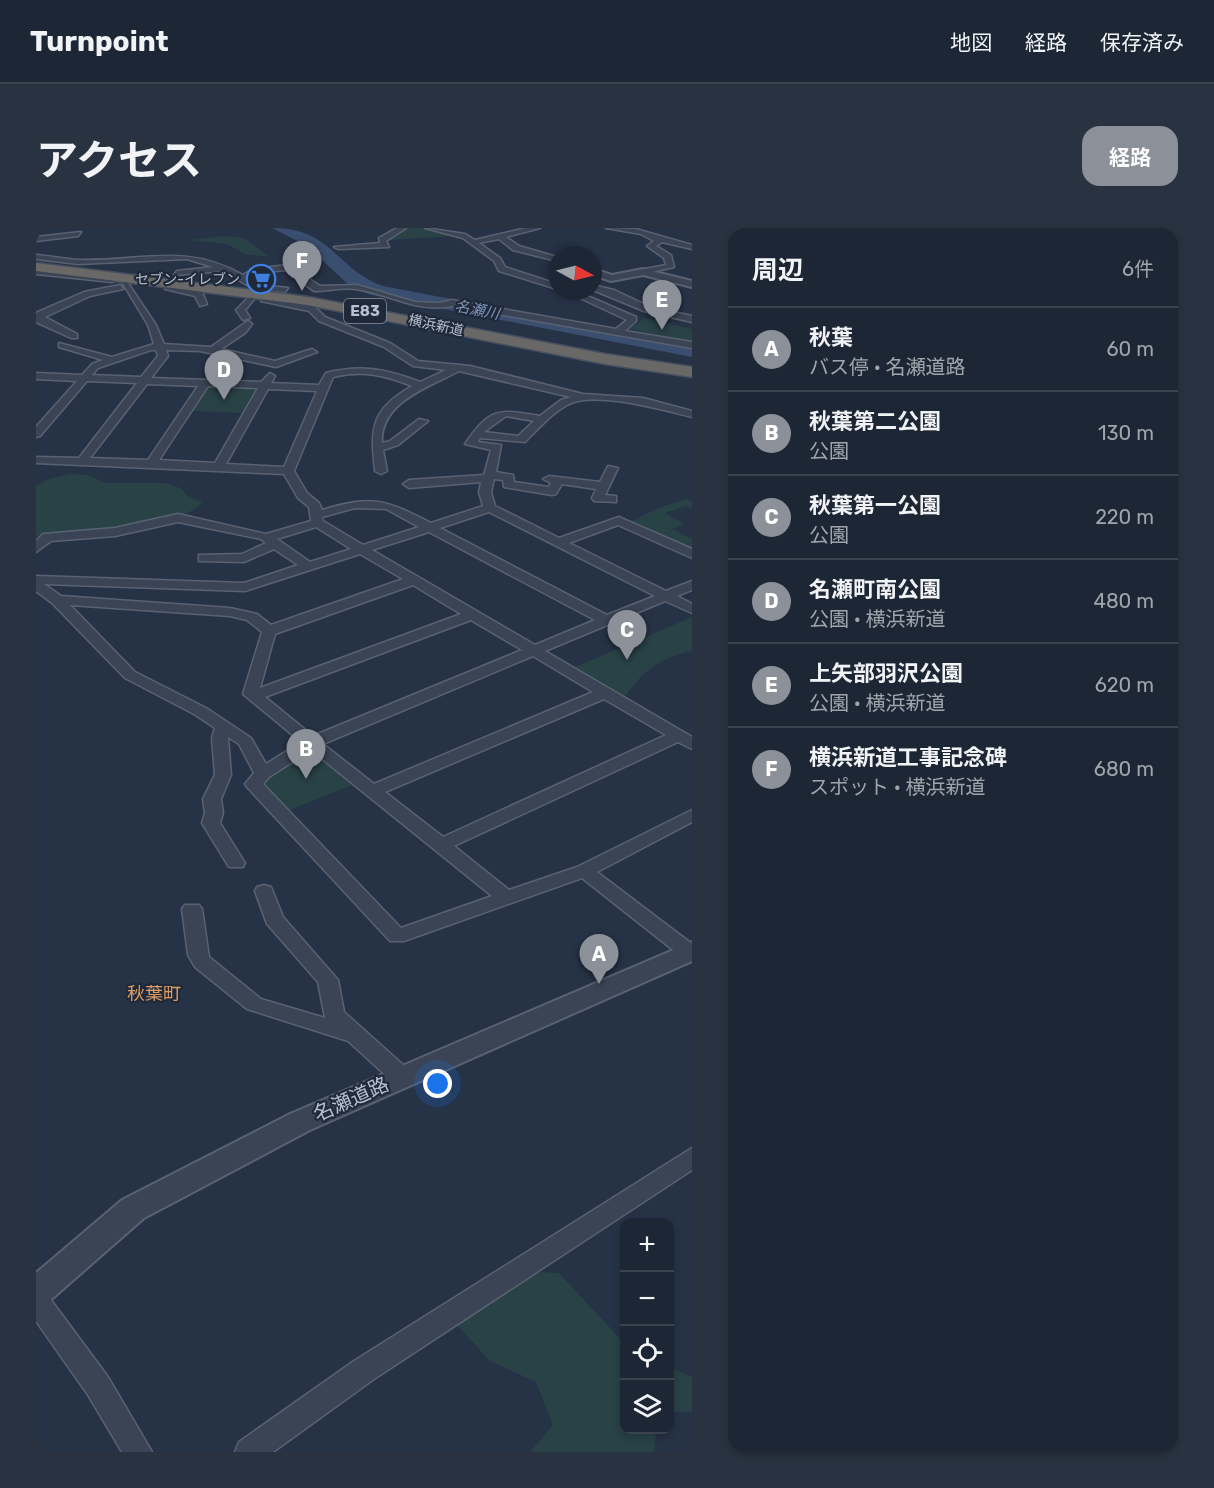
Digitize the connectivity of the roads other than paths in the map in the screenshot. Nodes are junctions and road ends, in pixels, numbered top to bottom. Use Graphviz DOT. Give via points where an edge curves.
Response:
graph roads {
  1 [pos="402,228"];
  2 [pos="429,228"];
  3 [pos="536,228"];
  4 [pos="610,228"];
  5 [pos="74,230"];
  6 [pos="683,235"];
  7 [pos="500,236"];
  8 [pos="36,239"];
  9 [pos="661,240"];
  10 [pos="474,242"];
  11 [pos="338,247"];
  12 [pos="692,247"];
  13 [pos="194,249"];
  14 [pos="187,257"];
  15 [pos="548,257"];
  16 [pos="36,262"];
  17 [pos="225,268"];
  18 [pos="36,272"];
  19 [pos="177,273"];
  20 [pos="644,273"];
  21 [pos="602,275"];
  22 [pos="63,277"];
  23 [pos="242,280"];
  24 [pos="36,283"];
  25 [pos="127,284"];
  26 [pos="548,284"];
  27 [pos="692,284"];
  28 [pos="168,287"];
  29 [pos="101,288"];
  30 [pos="286,290"];
  31 [pos="602,290"];
  32 [pos="259,291"];
  33 [pos="590,300"];
  34 [pos="203,304"];
  35 [pos="432,312"];
  36 [pos="37,317"];
  37 [pos="692,319"];
  38 [pos="618,332"];
  39 [pos="74,336"];
  40 [pos="62,345"];
  41 [pos="692,345"];
  42 [pos="160,346"];
  43 [pos="212,351"];
  44 [pos="312,352"];
  45 [pos="112,360"];
  46 [pos="692,362"];
  47 [pos="276,364"];
  48 [pos="457,368"];
  49 [pos="692,373"];
  50 [pos="36,376"];
  51 [pos="84,378"];
  52 [pos="144,381"];
  53 [pos="204,384"];
  54 [pos="264,386"];
  55 [pos="420,386"];
  56 [pos="323,388"];
  57 [pos="583,397"];
  58 [pos="692,414"];
  59 [pos="542,419"];
  60 [pos="423,421"];
  61 [pos="36,434"];
  62 [pos="477,435"];
  63 [pos="379,448"];
  64 [pos="36,460"];
  65 [pos="83,460"];
  66 [pos="151,463"];
  67 [pos="219,466"];
  68 [pos="288,471"];
  69 [pos="381,471"];
  70 [pos="624,474"];
  71 [pos="489,476"];
  72 [pos="544,478"];
  73 [pos="559,480"];
  74 [pos="409,484"];
  75 [pos="604,486"];
  76 [pos="612,500"];
  77 [pos="490,507"];
  78 [pos="316,519"];
  79 [pos="429,527"];
  80 [pos="266,538"];
  81 [pos="559,542"];
  82 [pos="36,548"];
  83 [pos="361,548"];
  84 [pos="692,554"];
  85 [pos="204,558"];
  86 [pos="308,566"];
  87 [pos="414,580"];
  88 [pos="36,583"];
  89 [pos="692,585"];
  90 [pos="664,596"];
  91 [pos="57,600"];
  92 [pos="692,609"];
  93 [pos="472,614"];
  94 [pos="605,620"];
  95 [pos="269,631"];
  96 [pos="534,651"];
  97 [pos="605,693"];
  98 [pos="254,696"];
  99 [pos="223,726"];
  100 [pos="685,740"];
  101 [pos="310,743"];
  102 [pos="263,773"];
  103 [pos="372,791"];
  104 [pos="692,815"];
  105 [pos="443,844"];
  106 [pos="236,863"];
  107 [pos="584,871"];
  108 [pos="264,891"];
  109 [pos="506,898"];
  110 [pos="192,909"];
  111 [pos="688,957"];
  112 [pos="358,1035"];
  113 [pos="402,1077"];
  114 [pos="692,1158"];
  115 [pos="36,1293"];
  116 [pos="36,1300"];
  117 [pos="138,1452"];
  118 [pos="249,1452"];
  1 -- 11 [label="street" via="382,240 386,245"];
  2 -- 10 [label="street" via="459,234"];
  3 -- 7 [label="street"];
  4 -- 9 [label="street"];
  5 -- 8 [label="street"];
  6 -- 9 [label="street"];
  7 -- 10 [label="street"];
  7 -- 15 [label="street" via="516,248"];
  9 -- 12 [label="street"];
  9 -- 20 [label="street" via="651,246 668,256 670,267"];
  10 -- 26 [label="street" via="497,260 502,269"];
  13 -- 14 [label="street" via="186,251 190,256"];
  14 -- 16 [label="street"];
  14 -- 17 [label="street"];
  16 -- 32 [label="highway, 横浜新道 / E83"];
  16 -- 49 [label="highway, E83" via="372,312 473,342 583,364"];
  17 -- 19 [label="street"];
  17 -- 23 [label="street"];
  18 -- 22 [label="street"];
  20 -- 21 [label="street" via="611,278"];
  20 -- 27 [label="street"];
  22 -- 24 [label="street"];
  22 -- 25 [label="street"];
  22 -- 29 [label="street"];
  23 -- 32 [label="street"];
  23 -- 35 [label="street" via="252,271 288,267 317,289 356,287"];
  25 -- 28 [label="street"];
  25 -- 29 [label="street"];
  25 -- 42 [label="street" via="144,309"];
  28 -- 32 [label="street"];
  28 -- 34 [label="street" via="199,294"];
  29 -- 36 [label="street"];
  30 -- 32 [label="highway"];
  31 -- 37 [label="street" via="647,309"];
  32 -- 35 [label="highway, 横浜新道 / E83"];
  32 -- 43 [label="street" via="240,310 247,321 242,331"];
  32 -- 48 [label="street" via="312,309 322,319 387,345 416,364"];
  33 -- 38 [label="street" via="631,317 632,321"];
  35 -- 38 [label="street" via="451,303"];
  35 -- 46 [label="highway, 横浜新道"];
  36 -- 39 [label="street"];
  38 -- 41 [label="street"];
  40 -- 45 [label="street"];
  42 -- 43 [label="street"];
  42 -- 45 [label="street"];
  42 -- 52 [label="street" via="163,356"];
  43 -- 47 [label="street"];
  44 -- 47 [label="street"];
  45 -- 51 [label="street" via="95,366"];
  47 -- 54 [label="street"];
  48 -- 55 [label="street"];
  48 -- 57 [label="street"];
  50 -- 51 [label="street"];
  51 -- 52 [label="street"];
  51 -- 61 [label="street"];
  52 -- 53 [label="street"];
  52 -- 65 [label="street"];
  53 -- 54 [label="street"];
  53 -- 66 [label="street"];
  54 -- 56 [label="street"];
  54 -- 67 [label="street"];
  55 -- 56 [label="street" via="372,368 329,375"];
  55 -- 63 [label="street" via="389,408 377,434"];
  56 -- 68 [label="street"];
  57 -- 58 [label="street" via="644,401"];
  57 -- 59 [label="street" via="565,402"];
  59 -- 62 [label="street" via="504,413 482,427"];
  59 -- 62 [label="street" via="521,440"];
  60 -- 63 [label="street"];
  62 -- 71 [label="street" via="471,444 497,447"];
  63 -- 69 [label="street"];
  64 -- 65 [label="street"];
  65 -- 66 [label="street"];
  66 -- 67 [label="street"];
  67 -- 68 [label="street"];
  68 -- 78 [label="street" via="302,495 315,506"];
  70 -- 75 [label="street" via="611,470"];
  71 -- 73 [label="street" via="509,477 508,485 552,491"];
  71 -- 74 [label="street"];
  71 -- 77 [label="street" via="484,492"];
  72 -- 73 [label="street"];
  73 -- 75 [label="street"];
  75 -- 76 [label="street" via="598,498"];
  77 -- 79 [label="street"];
  77 -- 81 [label="street"];
  78 -- 79 [label="street" via="355,504 389,506"];
  78 -- 80 [label="street"];
  78 -- 83 [label="street"];
  79 -- 83 [label="street"];
  79 -- 94 [label="street"];
  80 -- 82 [label="street" via="178,518 115,532 47,537"];
  80 -- 85 [label="street" via="244,558"];
  80 -- 86 [label="street"];
  81 -- 84 [label="street" via="619,521"];
  81 -- 90 [label="street"];
  83 -- 86 [label="street"];
  83 -- 87 [label="street"];
  86 -- 88 [label="street" via="245,586"];
  87 -- 93 [label="street"];
  87 -- 95 [label="street"];
  88 -- 91 [label="street"];
  89 -- 90 [label="street"];
  90 -- 92 [label="street"];
  90 -- 94 [label="street"];
  91 -- 95 [label="street" via="244,614"];
  91 -- 99 [label="street" via="130,675"];
  93 -- 96 [label="street"];
  93 -- 98 [label="street"];
  94 -- 96 [label="street"];
  95 -- 98 [label="street" via="251,694"];
  96 -- 97 [label="street"];
  96 -- 101 [label="street"];
  97 -- 100 [label="street"];
  97 -- 103 [label="street"];
  98 -- 101 [label="street"];
  99 -- 102 [label="street" via="245,741"];
  99 -- 106 [label="street" via="220,738 224,775 212,799 211,823"];
  100 -- 105 [label="street"];
  101 -- 102 [label="street"];
  101 -- 103 [label="street"];
  102 -- 109 [label="street" via="254,784 397,936"];
  103 -- 105 [label="street"];
  104 -- 107 [label="street"];
  105 -- 109 [label="street"];
  107 -- 109 [label="street"];
  107 -- 111 [label="street"];
  108 -- 112 [label="street" via="274,919 328,980 334,1015"];
  110 -- 112 [label="street" via="202,962 254,1004"];
  111 -- 113 [label="street, 名瀬道路"];
  112 -- 113 [label="street"];
  113 -- 115 [label="street, 名瀬道路" via="300,1122 134,1209"];
  114 -- 118 [label="street" via="364,1370"];
  116 -- 117 [label="street" via="98,1386"];
}
